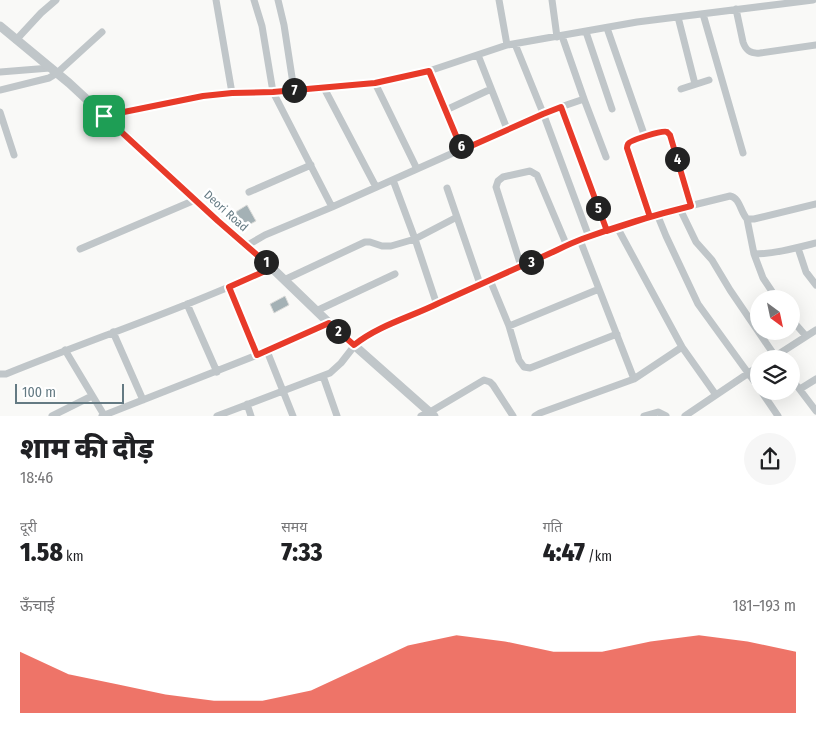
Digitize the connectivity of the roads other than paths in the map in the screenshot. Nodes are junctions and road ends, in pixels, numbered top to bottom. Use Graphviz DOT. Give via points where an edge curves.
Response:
graph roads {
  1 [pos="56,0"];
  2 [pos="216,0"];
  3 [pos="254,0"];
  4 [pos="278,0"];
  5 [pos="499,0"];
  6 [pos="552,0"];
  7 [pos="813,0"];
  8 [pos="798,1"];
  9 [pos="736,10"];
  10 [pos="703,14"];
  11 [pos="678,17"];
  12 [pos="0,26"];
  13 [pos="607,28"];
  14 [pos="102,32"];
  15 [pos="586,32"];
  16 [pos="560,36"];
  17 [pos="16,40"];
  18 [pos="511,45"];
  19 [pos="816,45"];
  20 [pos="478,55"];
  21 [pos="53,71"];
  22 [pos="429,71"];
  23 [pos="0,72"];
  24 [pos="708,80"];
  25 [pos="375,83"];
  26 [pos="695,84"];
  27 [pos="324,88"];
  28 [pos="681,89"];
  29 [pos="0,90"];
  30 [pos="294,90"];
  31 [pos="491,90"];
  32 [pos="273,92"];
  33 [pos="232,93"];
  34 [pos="584,100"];
  35 [pos="561,107"];
  36 [pos="612,109"];
  37 [pos="446,110"];
  38 [pos="0,112"];
  39 [pos="543,114"];
  40 [pos="104,116"];
  41 [pos="507,130"];
  42 [pos="645,137"];
  43 [pos="462,150"];
  44 [pos="743,153"];
  45 [pos="14,155"];
  46 [pos="606,158"];
  47 [pos="311,165"];
  48 [pos="417,169"];
  49 [pos="393,180"];
  50 [pos="376,187"];
  51 [pos="447,188"];
  52 [pos="249,192"];
  53 [pos="195,200"];
  54 [pos="816,204"];
  55 [pos="691,206"];
  56 [pos="332,207"];
  57 [pos="680,208"];
  58 [pos="654,216"];
  59 [pos="457,217"];
  60 [pos="746,219"];
  61 [pos="617,227"];
  62 [pos="607,231"];
  63 [pos="589,237"];
  64 [pos="415,239"];
  65 [pos="580,240"];
  66 [pos="816,243"];
  67 [pos="246,246"];
  68 [pos="567,246"];
  69 [pos="798,248"];
  70 [pos="80,249"];
  71 [pos="754,254"];
  72 [pos="521,266"];
  73 [pos="272,268"];
  74 [pos="394,274"];
  75 [pos="284,280"];
  76 [pos="490,280"];
  77 [pos="480,284"];
  78 [pos="816,285"];
  79 [pos="229,287"];
  80 [pos="599,289"];
  81 [pos="771,290"];
  82 [pos="187,304"];
  83 [pos="437,305"];
  84 [pos="316,311"];
  85 [pos="329,323"];
  86 [pos="509,326"];
  87 [pos="800,329"];
  88 [pos="816,330"];
  89 [pos="113,332"];
  90 [pos="617,334"];
  91 [pos="806,336"];
  92 [pos="354,345"];
  93 [pos="682,347"];
  94 [pos="65,350"];
  95 [pos="769,350"];
  96 [pos="786,350"];
  97 [pos="267,351"];
  98 [pos="257,355"];
  99 [pos="217,372"];
  100 [pos="748,373"];
  101 [pos="0,374"];
  102 [pos="323,376"];
  103 [pos="750,376"];
  104 [pos="634,379"];
  105 [pos="816,379"];
  106 [pos="800,389"];
  107 [pos="283,391"];
  108 [pos="716,395"];
  109 [pos="92,396"];
  110 [pos="143,400"];
  111 [pos="767,400"];
  112 [pos="247,404"];
  113 [pos="816,410"];
  114 [pos="432,414"];
  115 [pos="52,416"];
  116 [pos="103,416"];
  117 [pos="217,416"];
  118 [pos="251,416"];
  119 [pos="293,416"];
  120 [pos="337,416"];
  121 [pos="421,416"];
  122 [pos="513,416"];
  123 [pos="535,416"];
  124 [pos="644,416"];
  125 [pos="666,416"];
  126 [pos="685,416"];
  127 [pos="778,416"];
  1 -- 17 [label="street"];
  2 -- 33 [label="street"];
  3 -- 32 [label="street" via="262,26"];
  4 -- 30 [label="street"];
  5 -- 18 [label="street"];
  6 -- 16 [label="street"];
  7 -- 8 [label="street"];
  8 -- 9 [label="street"];
  9 -- 10 [label="street"];
  9 -- 19 [label="street" via="745,48 751,53"];
  10 -- 11 [label="street"];
  10 -- 44 [label="street"];
  11 -- 13 [label="street"];
  11 -- 26 [label="street"];
  12 -- 17 [label="street, Deori Road"];
  13 -- 15 [label="street"];
  13 -- 42 [label="street"];
  14 -- 21 [label="street"];
  15 -- 16 [label="street"];
  15 -- 36 [label="street"];
  16 -- 18 [label="street"];
  16 -- 34 [label="street"];
  17 -- 21 [label="street, Deori Road"];
  18 -- 20 [label="street"];
  18 -- 39 [label="street"];
  20 -- 22 [label="street"];
  20 -- 31 [label="street"];
  21 -- 23 [label="street"];
  21 -- 29 [label="street" via="49,78"];
  21 -- 40 [label="street, Deori Road"];
  22 -- 25 [label="street"];
  22 -- 37 [label="street"];
  24 -- 26 [label="street"];
  25 -- 27 [label="street"];
  25 -- 48 [label="street"];
  26 -- 28 [label="street"];
  27 -- 30 [label="street"];
  27 -- 50 [label="street"];
  30 -- 32 [label="street"];
  31 -- 37 [label="street"];
  31 -- 41 [label="street"];
  32 -- 33 [label="street"];
  32 -- 47 [label="street"];
  33 -- 40 [label="street"];
  34 -- 35 [label="street"];
  34 -- 46 [label="street"];
  35 -- 39 [label="street"];
  35 -- 62 [label="street"];
  37 -- 43 [label="street"];
  38 -- 45 [label="street"];
  39 -- 41 [label="street"];
  39 -- 63 [label="street"];
  40 -- 53 [label="street, Deori Road"];
  41 -- 43 [label="street"];
  42 -- 55 [label="street" via="668,132"];
  42 -- 58 [label="street" via="631,142 627,148"];
  43 -- 48 [label="street"];
  47 -- 52 [label="street"];
  47 -- 56 [label="street"];
  48 -- 49 [label="street"];
  49 -- 50 [label="street"];
  49 -- 64 [label="street"];
  50 -- 56 [label="street"];
  51 -- 59 [label="street"];
  53 -- 67 [label="street, Deori Road"];
  53 -- 70 [label="street"];
  54 -- 60 [label="street"];
  55 -- 57 [label="street"];
  55 -- 60 [label="street" via="734,196"];
  56 -- 67 [label="street"];
  57 -- 58 [label="street"];
  57 -- 95 [label="street" via="696,242 712,260"];
  58 -- 61 [label="street"];
  58 -- 100 [label="street" via="698,304"];
  59 -- 64 [label="street"];
  59 -- 77 [label="street"];
  60 -- 71 [label="street"];
  61 -- 62 [label="street"];
  61 -- 93 [label="street"];
  62 -- 63 [label="street"];
  63 -- 65 [label="street"];
  64 -- 75 [label="street" via="386,246 365,242"];
  64 -- 83 [label="street"];
  65 -- 68 [label="street"];
  65 -- 80 [label="street"];
  66 -- 69 [label="street"];
  67 -- 73 [label="street, Deori Road"];
  68 -- 72 [label="street"];
  68 -- 72 [label="street" via="537,175 530,171 503,177 496,187"];
  69 -- 71 [label="street"];
  69 -- 78 [label="street" via="806,272"];
  71 -- 81 [label="street"];
  72 -- 76 [label="street"];
  73 -- 75 [label="street, Deori Road"];
  73 -- 79 [label="street"];
  74 -- 84 [label="street"];
  75 -- 84 [label="street, Deori Road"];
  76 -- 77 [label="street"];
  76 -- 86 [label="street"];
  77 -- 83 [label="street"];
  79 -- 82 [label="street"];
  79 -- 98 [label="street"];
  80 -- 86 [label="street"];
  80 -- 90 [label="street"];
  82 -- 89 [label="street"];
  82 -- 99 [label="street"];
  83 -- 92 [label="street" via="375,331"];
  84 -- 85 [label="street, Deori Road"];
  85 -- 92 [label="street, Deori Road"];
  85 -- 97 [label="street"];
  86 -- 90 [label="street" via="519,360 524,367 530,368"];
  87 -- 91 [label="street"];
  88 -- 91 [label="street"];
  89 -- 94 [label="street"];
  89 -- 110 [label="street"];
  90 -- 104 [label="street"];
  91 -- 96 [label="street"];
  92 -- 102 [label="street" via="341,363"];
  92 -- 114 [label="street, Deori Road"];
  93 -- 104 [label="street"];
  93 -- 108 [label="street"];
  94 -- 101 [label="street"];
  94 -- 109 [label="street"];
  97 -- 98 [label="street"];
  97 -- 107 [label="street"];
  98 -- 99 [label="street"];
  99 -- 110 [label="street"];
  100 -- 103 [label="street"];
  100 -- 108 [label="street"];
  102 -- 107 [label="street"];
  102 -- 120 [label="street"];
  104 -- 123 [label="street"];
  105 -- 106 [label="street"];
  106 -- 113 [label="street"];
  107 -- 112 [label="street"];
  107 -- 119 [label="street"];
  108 -- 126 [label="street"];
  109 -- 115 [label="street"];
  109 -- 116 [label="street"];
  110 -- 116 [label="street"];
  111 -- 127 [label="street"];
  112 -- 117 [label="street"];
  112 -- 118 [label="street"];
  114 -- 121 [label="street"];
  114 -- 122 [label="street" via="484,380 493,385"];
  124 -- 125 [label="street" via="658,412"];
}
